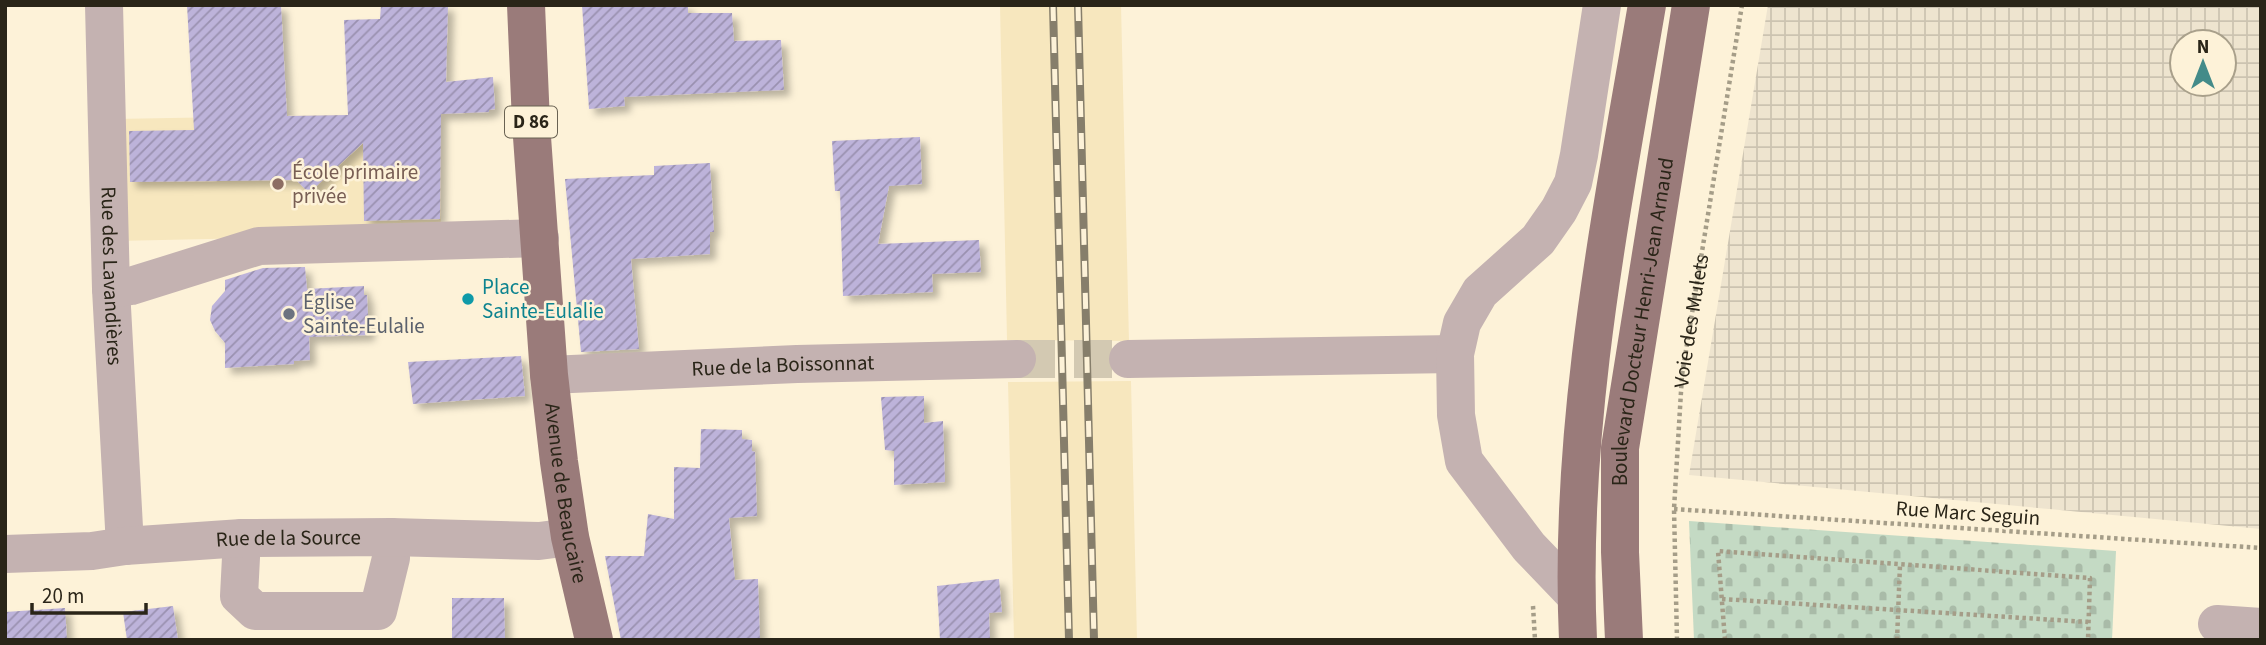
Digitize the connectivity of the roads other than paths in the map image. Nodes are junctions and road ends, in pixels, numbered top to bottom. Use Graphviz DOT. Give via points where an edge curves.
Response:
graph roads {
  1 [pos="104,5"];
  2 [pos="526,5"];
  3 [pos="1602,5"];
  4 [pos="1647,5"];
  5 [pos="1691,5"];
  6 [pos="540,238"];
  7 [pos="111,289"];
  8 [pos="1455,354"];
  9 [pos="1017,359"];
  10 [pos="1128,359"];
  11 [pos="548,360"];
  12 [pos="391,537"];
  13 [pos="570,537"];
  14 [pos="242,538"];
  15 [pos="125,546"];
  16 [pos="5,554"];
  17 [pos="1576,596"];
  18 [pos="2217,624"];
  19 [pos="2261,627"];
  20 [pos="594,640"];
  21 [pos="1578,640"];
  22 [pos="1624,640"];
  1 -- 7 [label="street, Rue des Lavandières"];
  2 -- 6 [label="main road, D 86"];
  3 -- 8 [label="street" via="1573,183 1538,240 1480,292 1462,323"];
  4 -- 17 [label="main road, Boulevard Docteur Henri-Jean Arnaud" via="1586,388"];
  5 -- 22 [label="main road, Boulevard Docteur Henri-Jean Arnaud" via="1620,448"];
  6 -- 7 [label="street" via="259,246"];
  6 -- 11 [label="main road, D 86"];
  7 -- 15 [label="street, Rue des Lavandières"];
  8 -- 10 [label="street"];
  8 -- 17 [label="street" via="1456,415 1464,461 1529,547"];
  9 -- 11 [label="street, Rue de la Boissonnat" via="797,364"];
  11 -- 13 [label="main road, Avenue de Beaucaire / D 86"];
  12 -- 13 [label="street, Rue de la Source" via="539,541"];
  12 -- 14 [label="street, Rue de la Source"];
  12 -- 14 [label="street" via="391,558 378,611 255,611 239,596"];
  13 -- 20 [label="main road, Avenue de Beaucaire / D 86"];
  14 -- 15 [label="street, Rue de la Source"];
  15 -- 16 [label="street, Rue de la Source"];
  17 -- 21 [label="main road, Boulevard Docteur Henri-Jean Arnaud"];
  18 -- 19 [label="street"];
}
